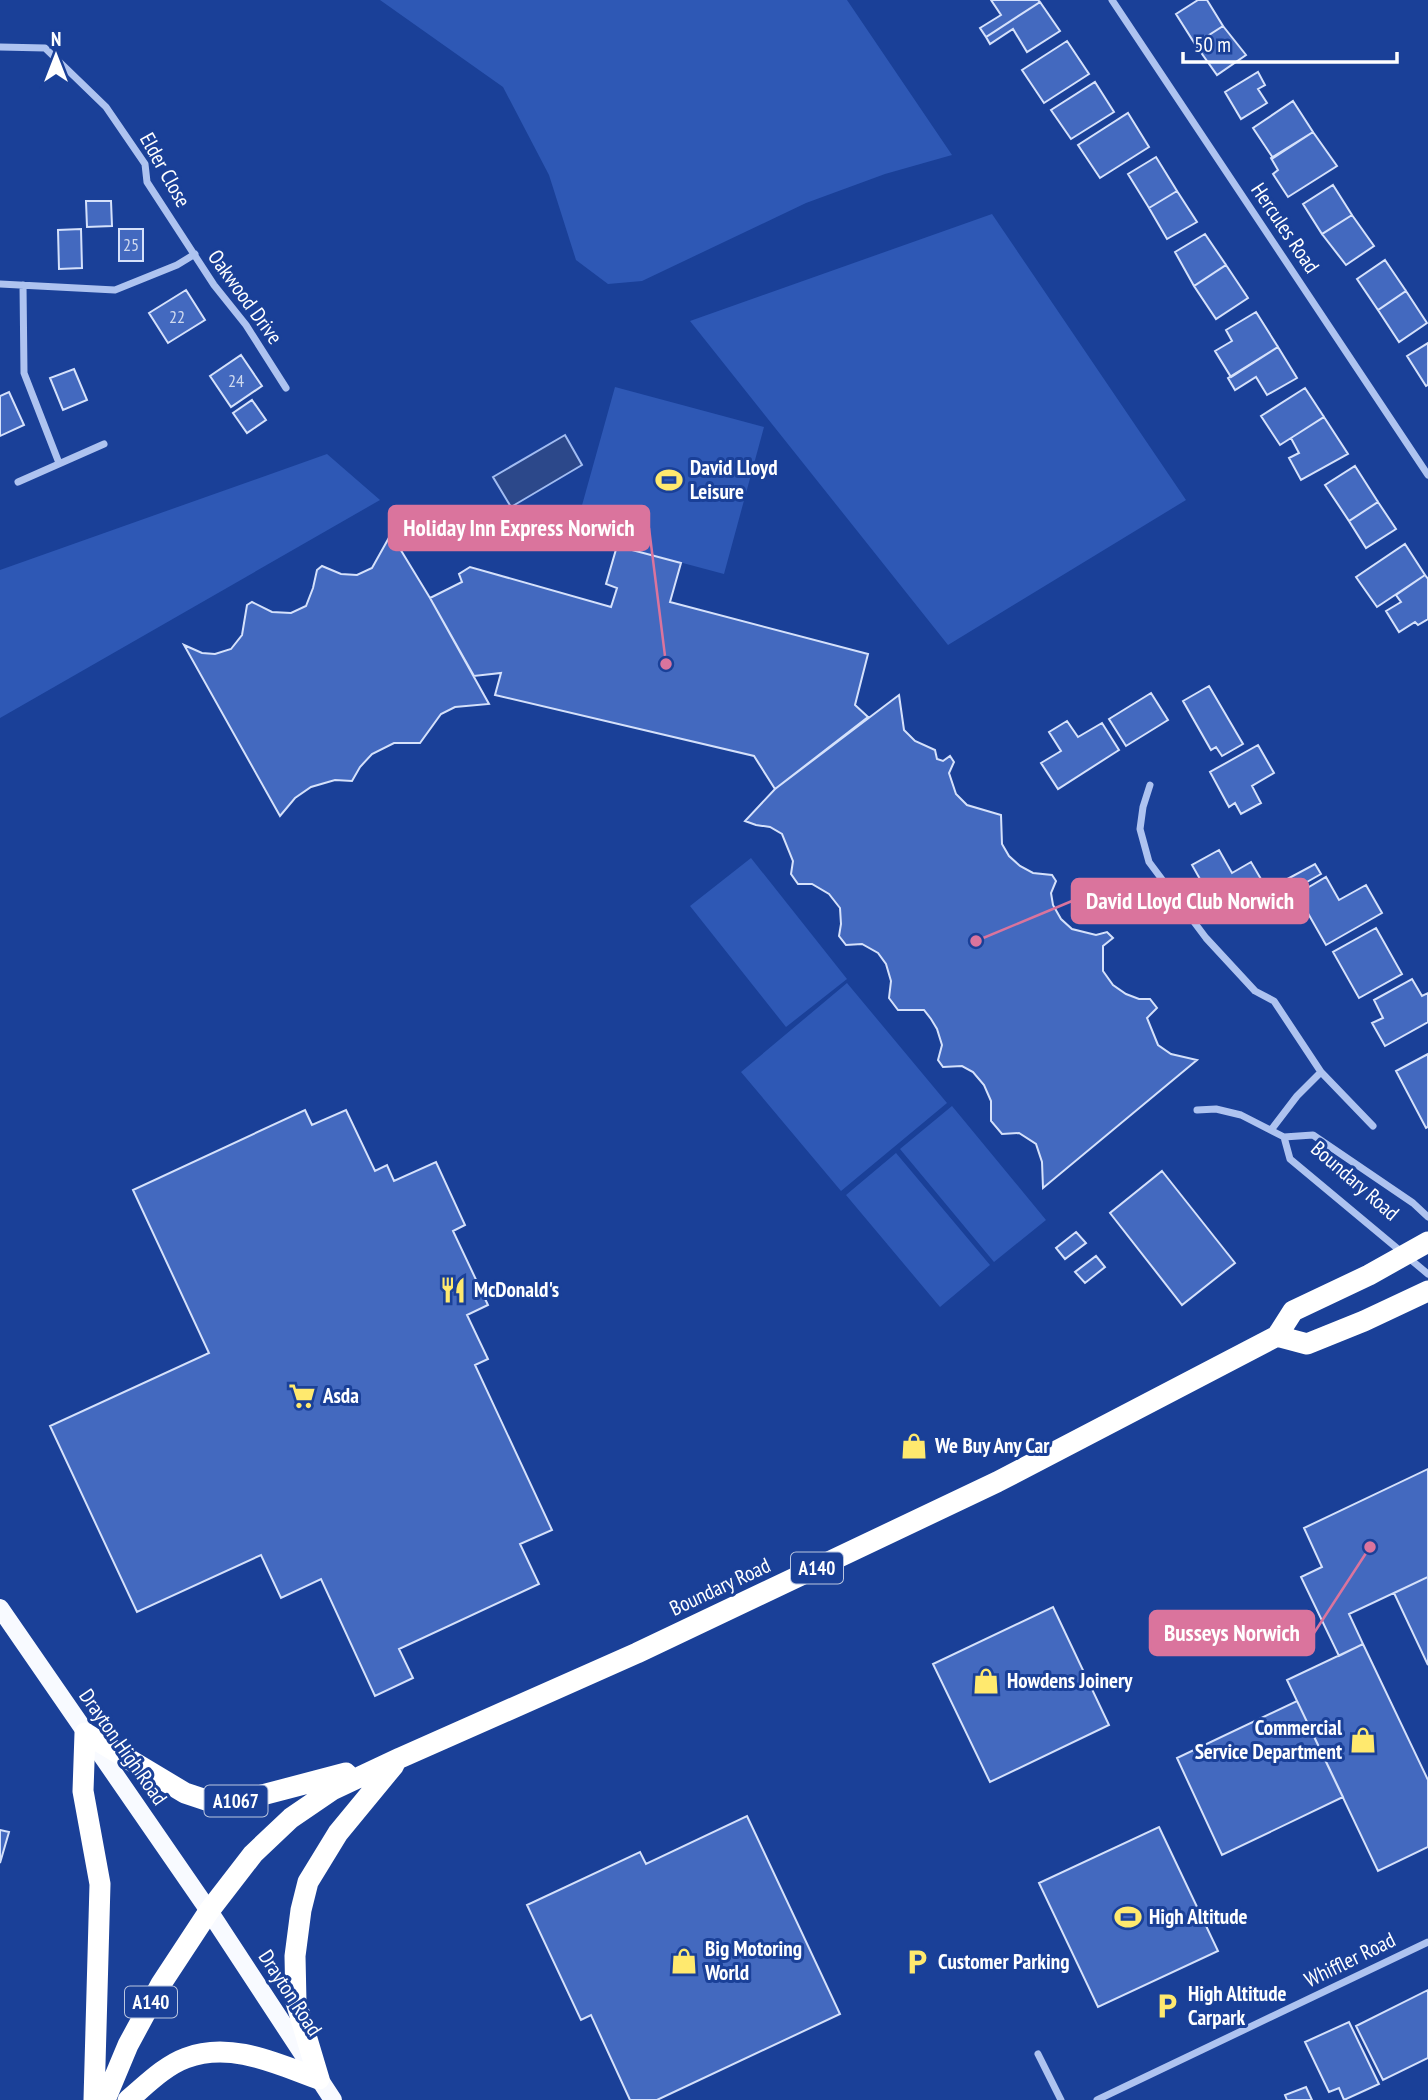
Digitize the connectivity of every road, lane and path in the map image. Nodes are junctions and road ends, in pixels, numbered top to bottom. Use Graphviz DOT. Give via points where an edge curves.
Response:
graph roads {
  1 [pos="1112,0"];
  2 [pos="0,47"];
  3 [pos="195,254"];
  4 [pos="0,284"];
  5 [pos="23,285"];
  6 [pos="286,388"];
  7 [pos="104,444"];
  8 [pos="59,463"];
  9 [pos="1428,475"];
  10 [pos="18,482"];
  11 [pos="1150,785"];
  12 [pos="1321,1072"];
  13 [pos="1197,1110"];
  14 [pos="1373,1126"];
  15 [pos="1271,1130"];
  16 [pos="1284,1137"];
  17 [pos="1428,1217"];
  18 [pos="1428,1242"];
  19 [pos="1404,1256"];
  20 [pos="1428,1274"];
  21 [pos="1428,1290"];
  22 [pos="1277,1336"];
  23 [pos="0,1608"];
  24 [pos="85,1733"];
  25 [pos="400,1758"];
  26 [pos="209,1910"];
  27 [pos="1428,1942"];
  28 [pos="1038,2054"];
  29 [pos="319,2079"];
  30 [pos="94,2100"];
  31 [pos="105,2100"];
  32 [pos="128,2100"];
  33 [pos="333,2100"];
  34 [pos="1062,2100"];
  35 [pos="1097,2100"];
  1 -- 9 [label="street, Hercules Road"];
  2 -- 3 [label="street, Elder Close" via="45,48 106,107 145,164 147,182"];
  3 -- 5 [label="street, Oakwood Drive" via="114,290"];
  3 -- 6 [label="street, Oakwood Drive"];
  4 -- 5 [label="street, Oakwood Drive"];
  5 -- 8 [label="street" via="24,373"];
  7 -- 8 [label="street"];
  8 -- 10 [label="street"];
  11 -- 12 [label="street" via="1140,829 1149,862 1206,938 1255,990 1274,1002"];
  12 -- 14 [label="street"];
  12 -- 15 [label="street"];
  13 -- 15 [label="street, Boundary Road" via="1241,1115"];
  15 -- 16 [label="street, Boundary Road"];
  16 -- 17 [label="street, Boundary Road" via="1313,1135"];
  16 -- 19 [label="street, Boundary Road" via="1290,1160"];
  18 -- 19 [label="highway, Boundary Road / A140"];
  19 -- 20 [label="street"];
  19 -- 22 [label="highway, Boundary Road / A140" via="1293,1311"];
  21 -- 22 [label="highway" via="1307,1344"];
  22 -- 25 [label="highway, Boundary Road / A140" via="984,1488 637,1653"];
  23 -- 24 [label="main road, Drayton High Road / A1067"];
  24 -- 25 [label="highway, A1067" via="185,1793 212,1802 255,1798"];
  24 -- 26 [label="main road, Drayton High Road / A1067"];
  24 -- 30 [label="highway, A140" via="83,1791 100,1884"];
  25 -- 26 [label="highway, Boundary Road / A140" via="332,1790 291,1818 245,1863"];
  25 -- 29 [label="highway, A140" via="338,1833 308,1882 295,1956 296,2002"];
  26 -- 29 [label="main road, Drayton Road / A1067"];
  26 -- 31 [label="highway, A140" via="161,1984"];
  27 -- 35 [label="street, Whiffler Road"];
  28 -- 34 [label="street"];
  29 -- 32 [label="highway" via="252,2055 214,2052 185,2059"];
  29 -- 33 [label="main road, Drayton Road / A1067"];
}
